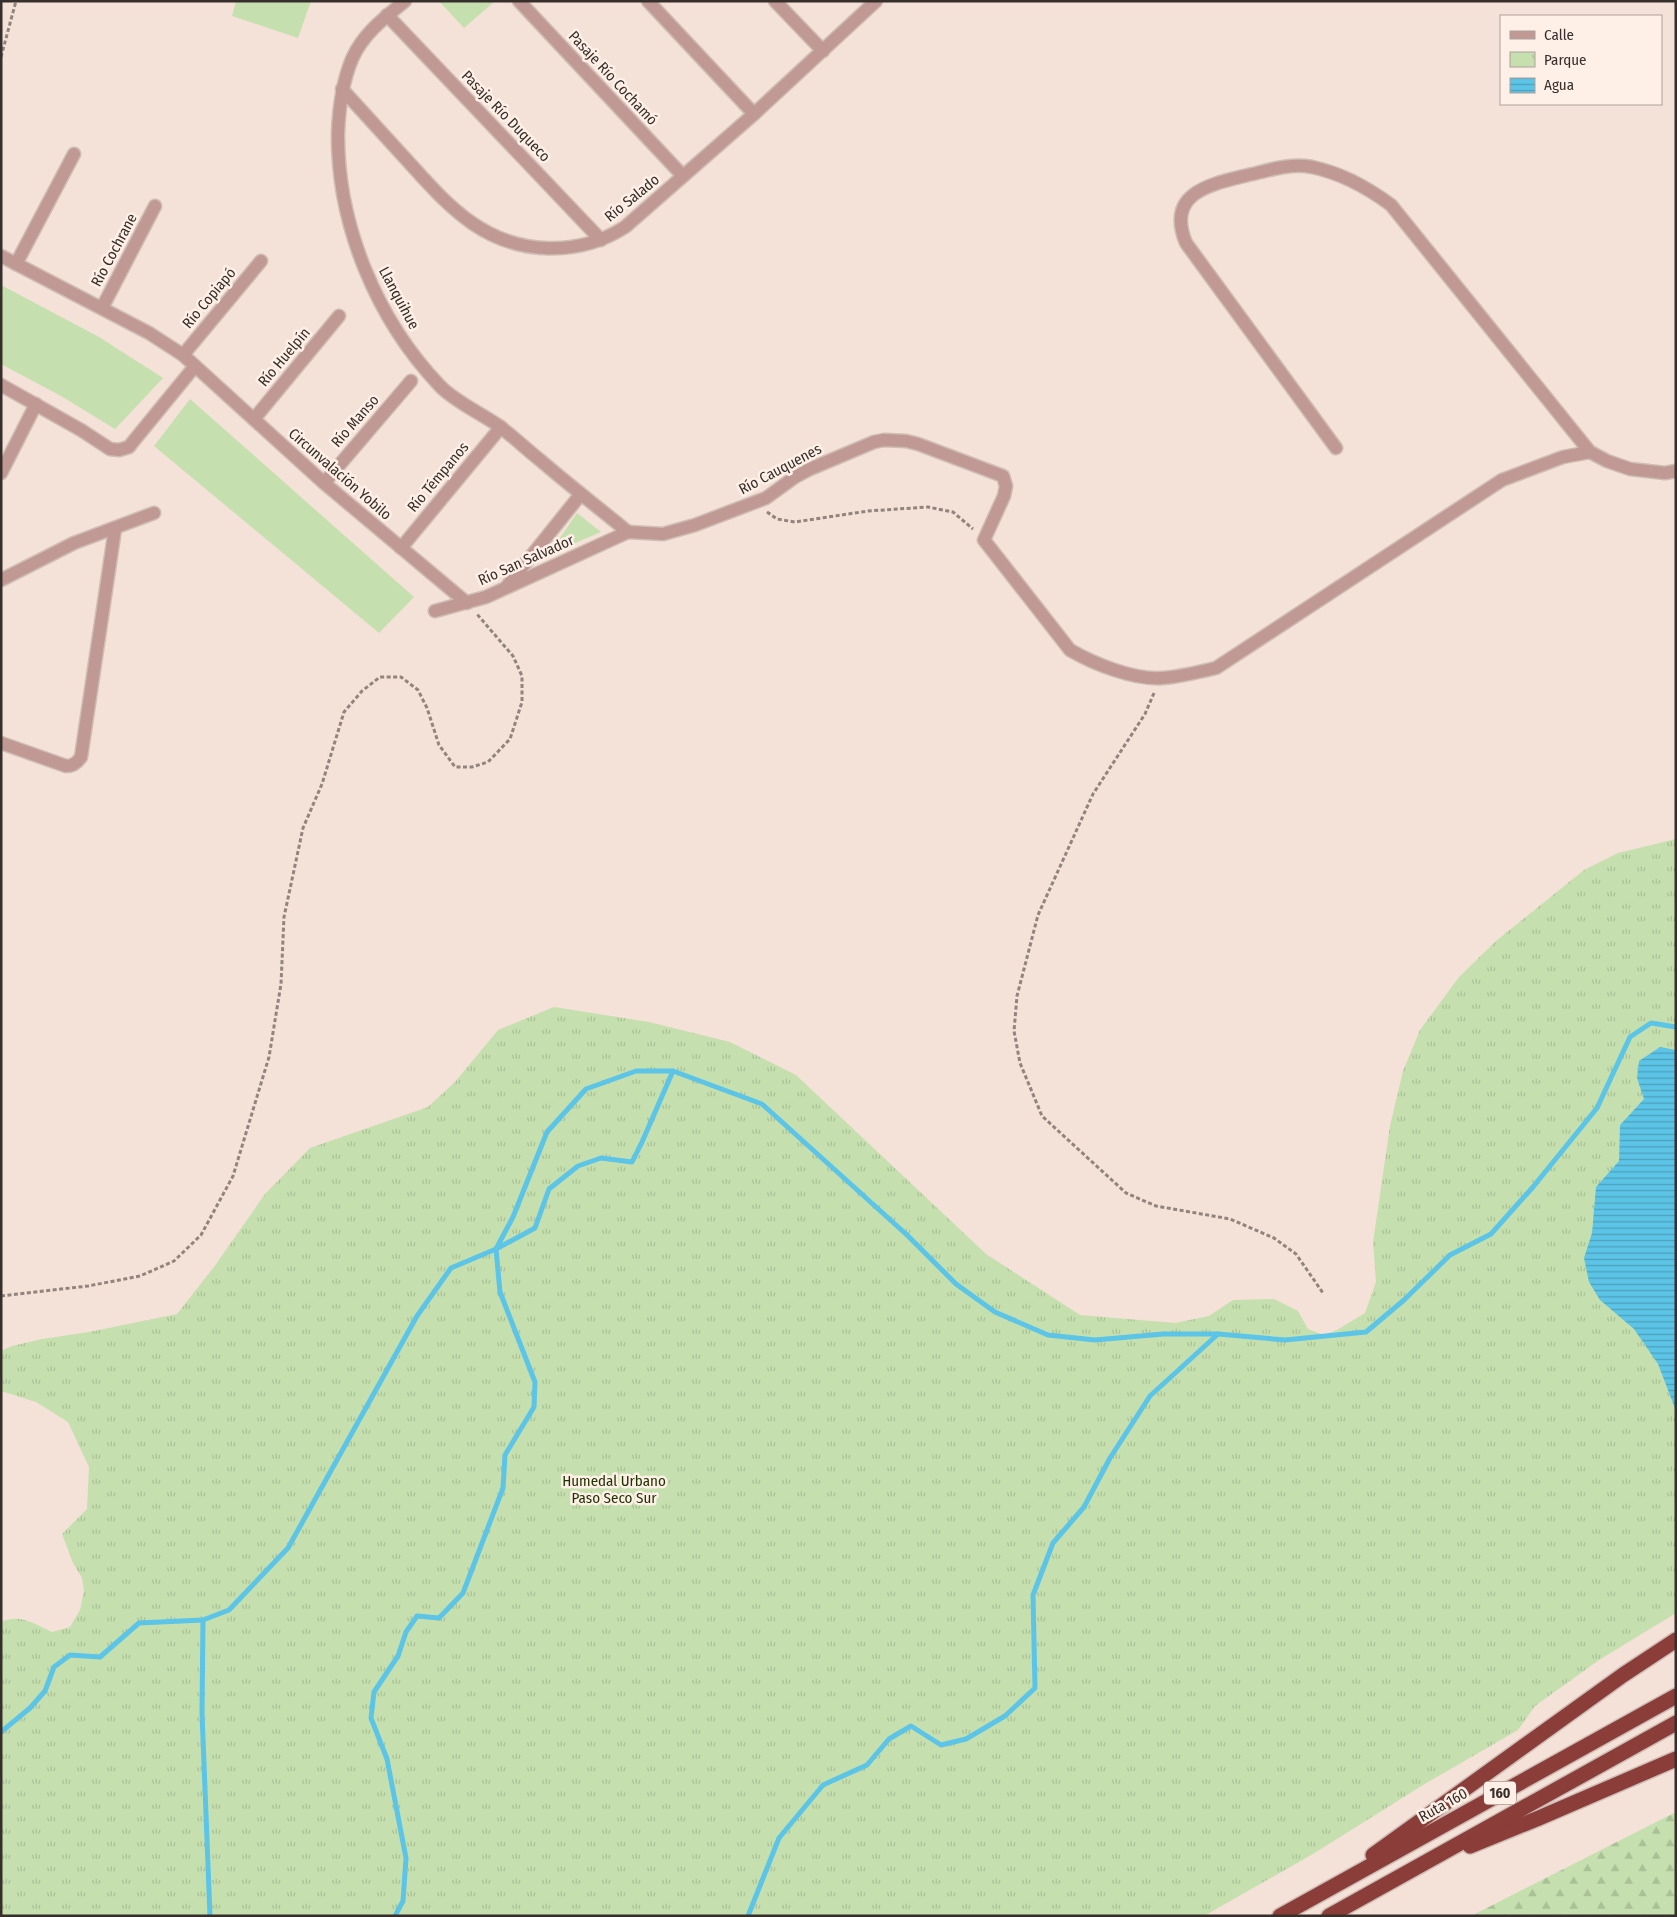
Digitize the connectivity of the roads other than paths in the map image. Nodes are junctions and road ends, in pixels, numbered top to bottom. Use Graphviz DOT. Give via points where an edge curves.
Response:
graph roads {
  1 [pos="405,1"];
  2 [pos="519,1"];
  3 [pos="648,1"];
  4 [pos="775,1"];
  5 [pos="876,1"];
  6 [pos="387,15"];
  7 [pos="822,51"];
  8 [pos="342,89"];
  9 [pos="754,114"];
  10 [pos="74,154"];
  11 [pos="683,176"];
  12 [pos="155,206"];
  13 [pos="601,240"];
  14 [pos="1,256"];
  15 [pos="261,261"];
  16 [pos="16,264"];
  17 [pos="102,308"];
  18 [pos="339,316"];
  19 [pos="183,356"];
  20 [pos="195,366"];
  21 [pos="411,381"];
  22 [pos="1,385"];
  23 [pos="36,404"];
  24 [pos="254,419"];
  25 [pos="501,427"];
  26 [pos="1336,448"];
  27 [pos="1590,452"];
  28 [pos="1676,471"];
  29 [pos="1,473"];
  30 [pos="324,483"];
  31 [pos="581,494"];
  32 [pos="154,513"];
  33 [pos="115,529"];
  34 [pos="628,532"];
  35 [pos="401,548"];
  36 [pos="1,580"];
  37 [pos="505,589"];
  38 [pos="467,603"];
  39 [pos="435,610"];
  40 [pos="1,743"];
  41 [pos="1676,1640"];
  42 [pos="1676,1696"];
  43 [pos="1676,1723"];
  44 [pos="1676,1759"];
  45 [pos="1419,1865"];
  46 [pos="1324,1891"];
  47 [pos="1280,1916"];
  48 [pos="1329,1916"];
  1 -- 6 [label="street, Llanquihue"];
  2 -- 11 [label="street, Pasaje Río Cochamó"];
  3 -- 9 [label="street"];
  4 -- 7 [label="street"];
  5 -- 7 [label="street, Río Salado"];
  6 -- 8 [label="street, Llanquihue" via="359,48"];
  6 -- 13 [label="street, Pasaje Río Duqueco"];
  7 -- 9 [label="street, Río Salado"];
  8 -- 13 [label="street, Río Salado" via="445,201 484,231 510,242 542,249 578,247"];
  8 -- 25 [label="street, Llanquihue" via="338,139 342,189 356,244 375,290 399,334 442,389"];
  9 -- 11 [label="street, Río Salado"];
  10 -- 16 [label="street"];
  11 -- 13 [label="street, Río Salado" via="625,227"];
  12 -- 17 [label="street, Río Cochrane"];
  14 -- 16 [label="street, Circunvalación Yobilo"];
  15 -- 19 [label="street, Río Copiapó"];
  16 -- 17 [label="street, Circunvalación Yobilo"];
  17 -- 19 [label="street, Circunvalación Yobilo" via="149,332"];
  18 -- 24 [label="street, Río Huelpín"];
  19 -- 20 [label="street, Circunvalación Yobilo"];
  20 -- 23 [label="street" via="129,447 119,450 110,448"];
  20 -- 24 [label="street, Circunvalación Yobilo"];
  21 -- 30 [label="street, Río Manso"];
  22 -- 23 [label="street"];
  23 -- 29 [label="street"];
  24 -- 30 [label="street, Circunvalación Yobilo"];
  25 -- 31 [label="street, Llanquihue"];
  25 -- 35 [label="street, Río Témpanos"];
  26 -- 27 [label="street" via="1186,243 1182,215 1190,197 1203,187 1297,166 1326,171 1370,189 1392,205"];
  27 -- 28 [label="street" via="1630,469"];
  27 -- 34 [label="street, Río Cauquenes" via="1563,457 1502,480 1216,668 1160,678 1130,674 1085,659 1070,650 984,540 1004,496 1003,476 918,444 874,442 810,469 766,498 679,531 654,534"];
  30 -- 35 [label="street, Circunvalación Yobilo"];
  31 -- 34 [label="street, Llanquihue"];
  31 -- 37 [label="street"];
  32 -- 33 [label="street"];
  33 -- 36 [label="street" via="74,543"];
  33 -- 40 [label="street" via="81,757 73,765 66,766"];
  34 -- 37 [label="street, Río San Salvador"];
  35 -- 38 [label="street, Circunvalación Yobilo"];
  37 -- 38 [label="street, Río San Salvador"];
  38 -- 39 [label="street, Río San Salvador"];
  41 -- 46 [label="highway"];
  42 -- 46 [label="highway, Ruta 160 / 160"];
  43 -- 45 [label="highway, 160"];
  44 -- 45 [label="highway"];
  45 -- 48 [label="highway, 160"];
  46 -- 47 [label="highway, Ruta 160 / 160"];
}
